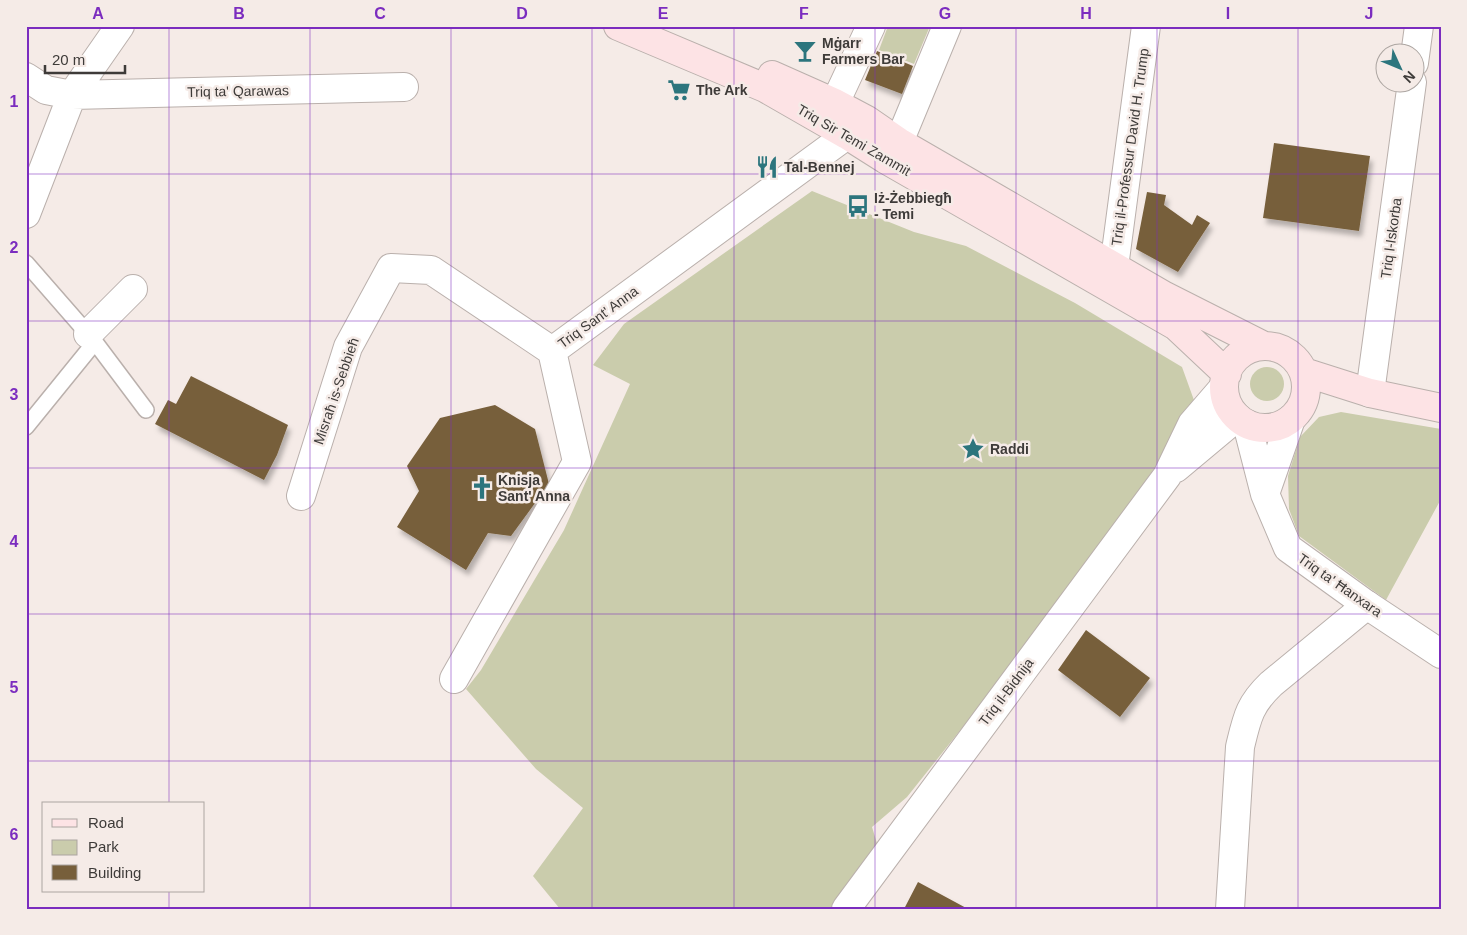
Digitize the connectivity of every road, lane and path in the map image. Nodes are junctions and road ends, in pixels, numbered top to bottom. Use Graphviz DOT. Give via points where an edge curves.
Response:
graph roads {
  1 [pos="120,26"];
  2 [pos="618,26"];
  3 [pos="663,26"];
  4 [pos="871,26"];
  5 [pos="946,26"];
  6 [pos="1146,26"];
  7 [pos="1420,26"];
  8 [pos="1417,42"];
  9 [pos="26,77"];
  10 [pos="404,87"];
  11 [pos="1411,92"];
  12 [pos="72,95"];
  13 [pos="847,118"];
  14 [pos="899,142"];
  15 [pos="26,214"];
  16 [pos="26,263"];
  17 [pos="1114,267"];
  18 [pos="133,289"];
  19 [pos="91,338"];
  20 [pos="1262,345"];
  21 [pos="552,351"];
  22 [pos="1304,372"];
  23 [pos="1225,381"];
  24 [pos="1370,393"];
  25 [pos="1441,408"];
  26 [pos="146,410"];
  27 [pos="1296,412"];
  28 [pos="1242,420"];
  29 [pos="26,427"];
  30 [pos="1167,476"];
  31 [pos="1265,494"];
  32 [pos="300,496"];
  33 [pos="1367,604"];
  34 [pos="1441,654"];
  35 [pos="454,679"];
  36 [pos="846,909"];
  37 [pos="1230,909"];
  1 -- 12 [label="street"];
  2 -- 13 [label="main road, Triq Sir Temi Zammit" via="765,88"];
  3 -- 13 [label="main road, Triq Sir Temi Zammit"];
  4 -- 13 [label="street, Triq Sant' Anna"];
  5 -- 14 [label="street"];
  6 -- 17 [label="street, Triq il-Professur David H. Trump"];
  7 -- 8 [label="street"];
  9 -- 12 [label="street, Triq ta' Qarawas" via="46,90"];
  10 -- 12 [label="street, Triq ta' Qarawas"];
  11 -- 24 [label="street, Triq l-Iskorba"];
  12 -- 15 [label="street"];
  13 -- 14 [label="main road, Triq Sir Temi Zammit"];
  13 -- 21 [label="street, Triq Sant' Anna"];
  13 -- 23 [label="main road, Triq Sir Temi Zammit" via="885,159 1176,326"];
  14 -- 17 [label="main road, Triq Sir Temi Zammit"];
  16 -- 19 [label="lane"];
  17 -- 20 [label="main road, Triq Sir Temi Zammit"];
  18 -- 19 [label="street"];
  19 -- 26 [label="lane"];
  19 -- 29 [label="lane"];
  20 -- 22 [label="main road" via="1288,352 1298,360"];
  20 -- 23 [label="main road" via="1251,348 1233,361"];
  21 -- 32 [label="street, Misraħ is-Sebbieħ" via="431,270 391,268 348,348"];
  21 -- 35 [label="street, Triq Sant' Anna" via="577,462"];
  22 -- 24 [label="main road"];
  22 -- 27 [label="main road" via="1306,395"];
  23 -- 28 [label="main road" via="1230,408"];
  23 -- 30 [label="street, Triq il-Bidnija" via="1192,424"];
  24 -- 25 [label="main road"];
  24 -- 27 [label="main road"];
  27 -- 28 [label="main road" via="1281,425 1270,428 1258,428"];
  27 -- 31 [label="street"];
  28 -- 30 [label="street, Triq il-Bidnija"];
  28 -- 31 [label="street, Triq ta' Ħanxara"];
  30 -- 36 [label="street, Triq il-Bidnija"];
  31 -- 33 [label="street, Triq ta' Ħanxara" via="1288,548"];
  33 -- 34 [label="street, Triq ta' Ħanxara"];
  33 -- 37 [label="street" via="1271,684 1252,707 1240,747"];
}
